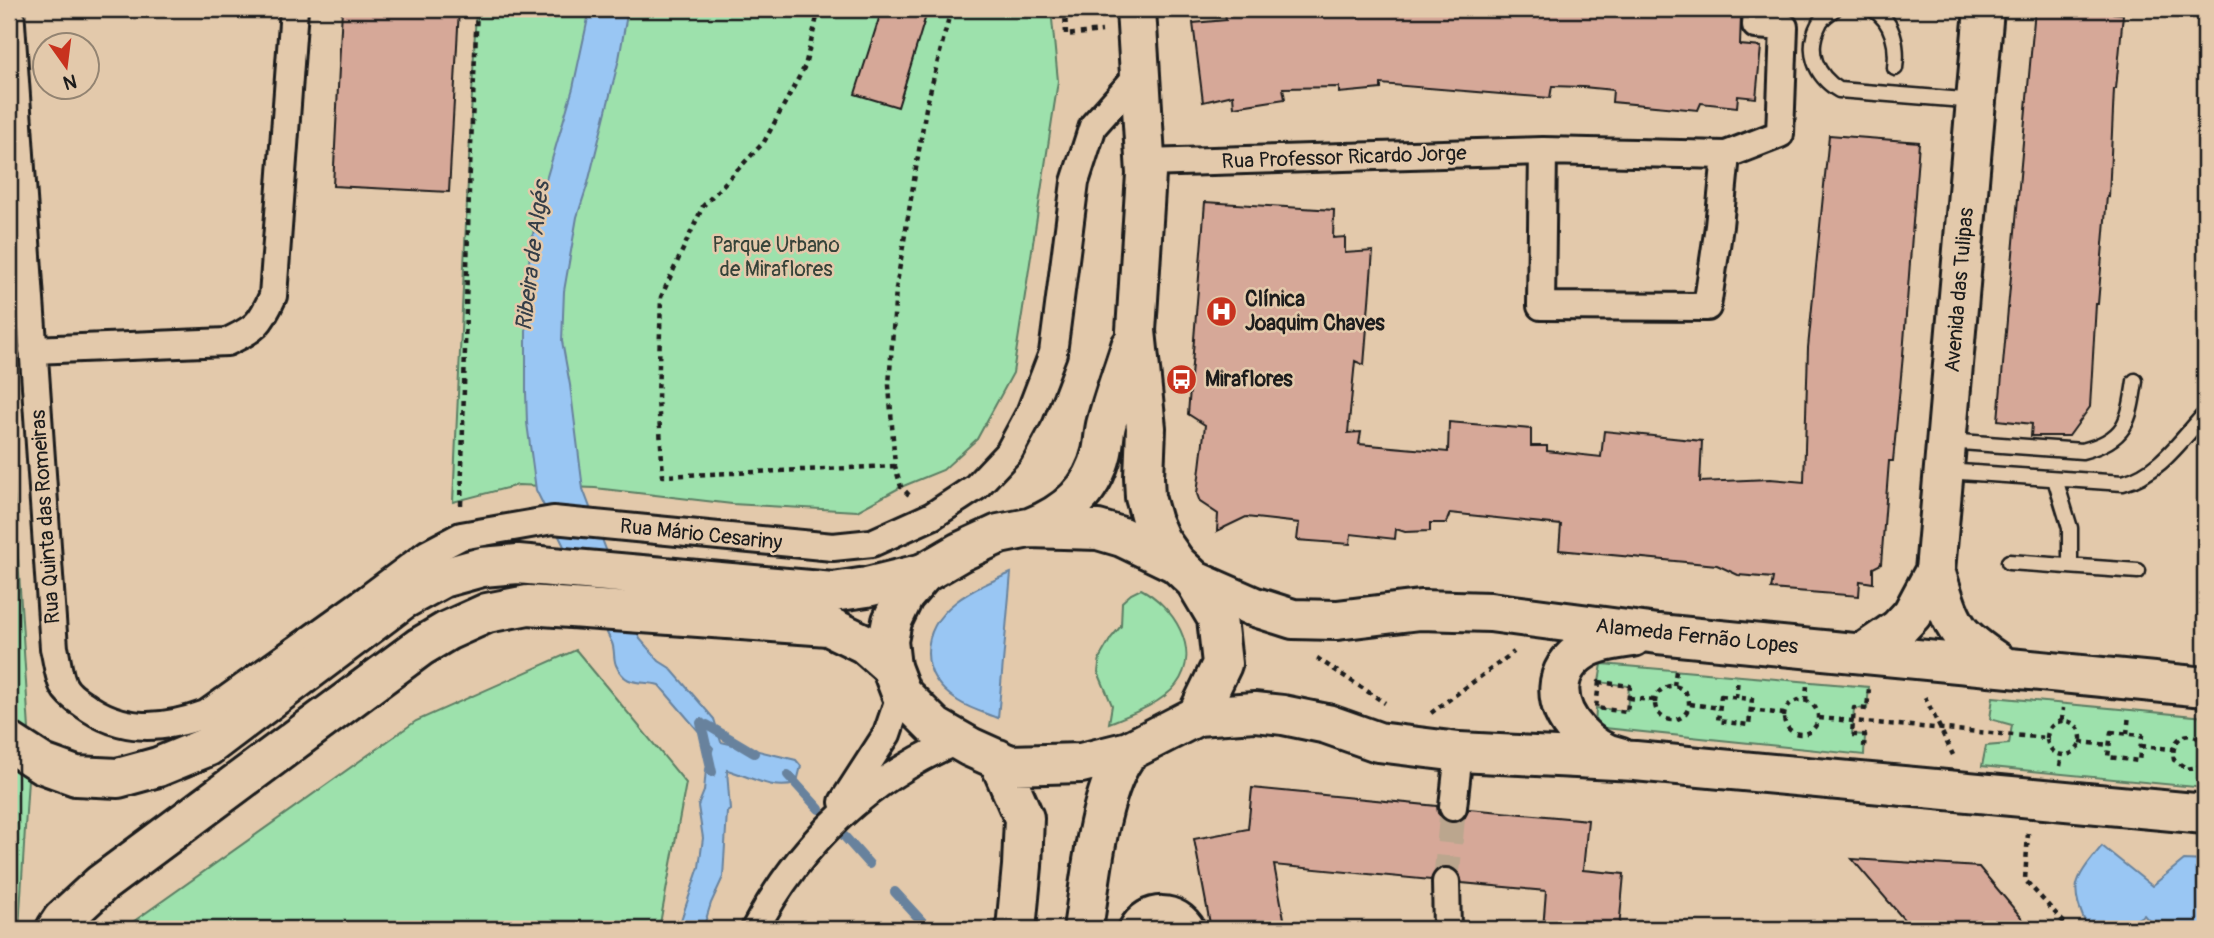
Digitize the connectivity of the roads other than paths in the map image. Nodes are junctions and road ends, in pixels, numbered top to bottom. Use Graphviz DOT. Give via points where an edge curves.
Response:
graph roads {
  1 [pos="10,9"];
  2 [pos="294,9"];
  3 [pos="1757,9"];
  4 [pos="1834,9"];
  5 [pos="1873,9"];
  6 [pos="1984,9"];
  7 [pos="1137,18"];
  8 [pos="1895,68"];
  9 [pos="1140,72"];
  10 [pos="1976,101"];
  11 [pos="1543,152"];
  12 [pos="1727,155"];
  13 [pos="1145,163"];
  14 [pos="1136,331"];
  15 [pos="33,350"];
  16 [pos="2135,381"];
  17 [pos="2205,414"];
  18 [pos="1945,456"];
  19 [pos="2055,478"];
  20 [pos="1029,528"];
  21 [pos="2009,562"];
  22 [pos="2070,566"];
  23 [pos="1935,571"];
  24 [pos="2138,571"];
  25 [pos="1186,572"];
  26 [pos="924,573"];
  27 [pos="54,648"];
  28 [pos="1661,652"];
  29 [pos="2004,667"];
  30 [pos="1863,676"];
  31 [pos="896,680"];
  32 [pos="2205,687"];
  33 [pos="1197,716"];
  34 [pos="959,740"];
  35 [pos="9,742"];
  36 [pos="1129,751"];
  37 [pos="1459,752"];
  38 [pos="998,760"];
  39 [pos="1635,761"];
  40 [pos="1453,807"];
  41 [pos="2205,814"];
  42 [pos="824,830"];
  43 [pos="1446,882"];
  44 [pos="56,929"];
  45 [pos="755,929"];
  46 [pos="1016,929"];
  47 [pos="1083,929"];
  48 [pos="1132,929"];
  49 [pos="1192,929"];
  50 [pos="1447,929"];
  1 -- 15 [label="street, Rua Quinta das Romeiras"];
  2 -- 15 [label="street" via="273,296 263,319 227,342"];
  3 -- 12 [label="street" via="1756,25 1784,27 1780,134"];
  4 -- 10 [label="lane" via="1819,23 1813,44 1815,67 1826,82 1839,90"];
  5 -- 8 [label="lane" via="1882,14 1891,30 1897,52"];
  6 -- 10 [label="main road, Avenida das Tulipas"];
  7 -- 9 [label="main road"];
  9 -- 13 [label="main road"];
  9 -- 27 [label="street, Rua Mário Cesariny" via="1093,126 1076,182 1053,353 1030,413 1009,452 976,487 932,516 872,543 833,547 553,520 461,536 427,554 231,698 179,724 122,725 97,715 63,685"];
  10 -- 18 [label="main road, Avenida das Tulipas"];
  11 -- 12 [label="street, Rua Professor Ricardo Jorge"];
  11 -- 12 [label="street" via="1541,306 1707,307"];
  11 -- 13 [label="street, Rua Professor Ricardo Jorge"];
  13 -- 14 [label="main road"];
  14 -- 20 [label="main road" via="1091,481 1075,503 1054,519"];
  14 -- 25 [label="main road" via="1146,428 1145,497 1160,540"];
  15 -- 27 [label="street, Rua Quinta das Romeiras"];
  16 -- 18 [label="lane" via="2130,415 2118,435 2101,447"];
  17 -- 19 [label="lane" via="2151,472 2137,480"];
  18 -- 19 [label="lane"];
  18 -- 23 [label="main road, Avenida das Tulipas"];
  19 -- 22 [label="lane" via="2070,528"];
  20 -- 25 [label="main road, Alameda Fernão Lopes" via="1098,530 1122,537"];
  20 -- 26 [label="main road" via="999,534"];
  21 -- 22 [label="lane"];
  22 -- 24 [label="lane"];
  23 -- 29 [label="main road, Avenida das Tulipas" via="1959,631"];
  23 -- 30 [label="main road, Avenida das Tulipas" via="1912,614"];
  25 -- 28 [label="main road, Alameda Fernão Lopes" via="1252,606 1293,619 1337,620 1420,610 1490,612 1535,618"];
  25 -- 33 [label="main road" via="1217,618 1222,664"];
  26 -- 31 [label="main road" via="904,596 892,621 888,641"];
  26 -- 35 [label="main road" via="833,592 518,564 482,567 442,578 402,600 207,747 158,767 118,778 76,776 43,764"];
  28 -- 30 [label="main road, Alameda Fernão Lopes"];
  28 -- 39 [label="main road" via="1612,640 1587,648 1560,675 1557,692 1570,724 1607,755"];
  29 -- 30 [label="main road, Alameda Fernão Lopes"];
  29 -- 32 [label="main road, Alameda Fernão Lopes"];
  31 -- 34 [label="main road" via="935,727"];
  31 -- 42 [label="street" via="887,734"];
  31 -- 44 [label="main road" via="865,644 828,626 528,605 487,613 410,655 101,884"];
  33 -- 36 [label="main road"];
  33 -- 37 [label="main road" via="1283,715 1327,723 1378,742 1415,735"];
  34 -- 38 [label="main road"];
  34 -- 42 [label="street" via="886,777"];
  36 -- 38 [label="main road" via="1081,763 1010,765"];
  36 -- 47 [label="main road" via="1119,763 1110,789"];
  37 -- 39 [label="main road"];
  37 -- 40 [label="street"];
  38 -- 46 [label="main road" via="1024,818"];
  39 -- 41 [label="main road"];
  42 -- 45 [label="street" via="804,852"];
  43 -- 50 [label="street"];
  48 -- 49 [label="street" via="1142,916 1163,909 1183,917"];
}
